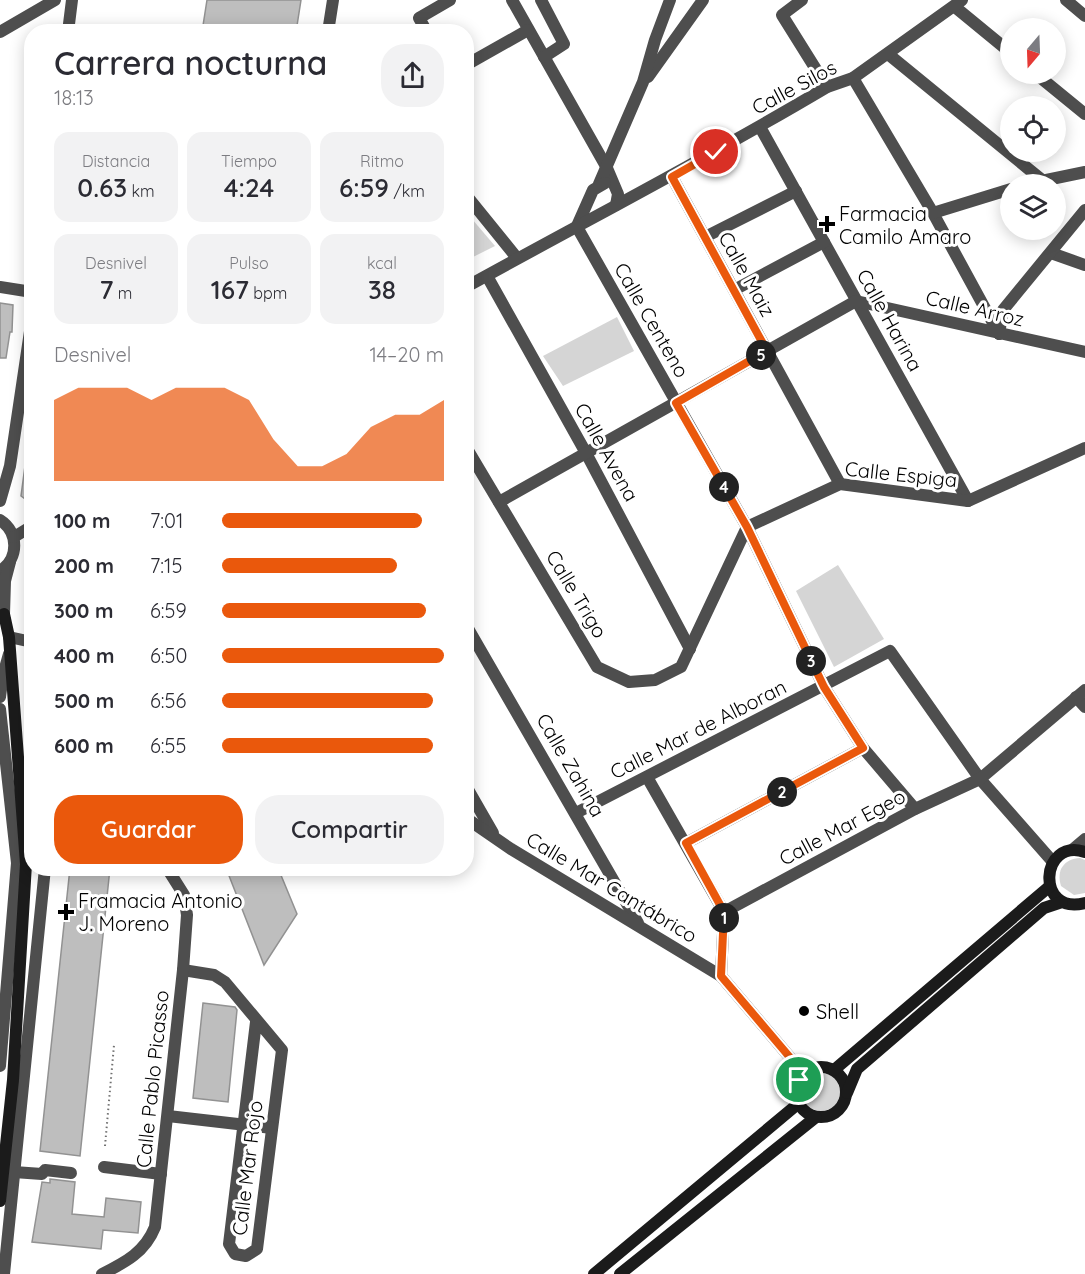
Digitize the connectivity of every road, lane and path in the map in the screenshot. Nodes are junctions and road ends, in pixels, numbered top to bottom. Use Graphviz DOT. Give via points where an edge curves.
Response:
graph roads {
  1 [pos="55,0"];
  2 [pos="72,0"];
  3 [pos="333,0"];
  4 [pos="450,0"];
  5 [pos="512,0"];
  6 [pos="541,0"];
  7 [pos="670,0"];
  8 [pos="703,0"];
  9 [pos="802,0"];
  10 [pos="1066,0"];
  11 [pos="959,3"];
  12 [pos="1085,16"];
  13 [pos="69,24"];
  14 [pos="329,24"];
  15 [pos="422,24"];
  16 [pos="528,30"];
  17 [pos="0,32"];
  18 [pos="1000,42"];
  19 [pos="888,54"];
  20 [pos="544,57"];
  21 [pos="474,60"];
  22 [pos="853,78"];
  23 [pos="643,82"];
  24 [pos="1048,84"];
  25 [pos="827,87"];
  26 [pos="1085,114"];
  27 [pos="760,127"];
  28 [pos="607,168"];
  29 [pos="1085,172"];
  30 [pos="1035,174"];
  31 [pos="1066,176"];
  32 [pos="672,177"];
  33 [pos="599,184"];
  34 [pos="796,191"];
  35 [pos="1000,192"];
  36 [pos="591,198"];
  37 [pos="613,199"];
  38 [pos="474,205"];
  39 [pos="1085,210"];
  40 [pos="933,213"];
  41 [pos="577,227"];
  42 [pos="705,237"];
  43 [pos="824,242"];
  44 [pos="1052,253"];
  45 [pos="517,258"];
  46 [pos="1085,265"];
  47 [pos="487,276"];
  48 [pos="474,283"];
  49 [pos="0,286"];
  50 [pos="24,290"];
  51 [pos="734,290"];
  52 [pos="856,301"];
  53 [pos="999,334"];
  54 [pos="767,351"];
  55 [pos="1085,351"];
  56 [pos="24,372"];
  57 [pos="676,403"];
  58 [pos="1085,448"];
  59 [pos="586,453"];
  60 [pos="474,460"];
  61 [pos="840,484"];
  62 [pos="0,501"];
  63 [pos="968,501"];
  64 [pos="499,502"];
  65 [pos="0,520"];
  66 [pos="747,527"];
  67 [pos="24,531"];
  68 [pos="14,537"];
  69 [pos="10,562"];
  70 [pos="0,571"];
  71 [pos="2,609"];
  72 [pos="9,637"];
  73 [pos="24,640"];
  74 [pos="474,640"];
  75 [pos="690,649"];
  76 [pos="10,653"];
  77 [pos="824,687"];
  78 [pos="0,697"];
  79 [pos="1082,698"];
  80 [pos="0,709"];
  81 [pos="863,748"];
  82 [pos="20,772"];
  83 [pos="647,777"];
  84 [pos="980,779"];
  85 [pos="24,782"];
  86 [pos="474,800"];
  87 [pos="915,809"];
  88 [pos="576,813"];
  89 [pos="474,823"];
  90 [pos="24,833"];
  91 [pos="493,834"];
  92 [pos="1085,839"];
  93 [pos="686,843"];
  94 [pos="1078,851"];
  95 [pos="1053,862"];
  96 [pos="25,876"];
  97 [pos="38,876"];
  98 [pos="44,876"];
  99 [pos="173,876"];
  100 [pos="1050,886"];
  101 [pos="1062,902"];
  102 [pos="1085,903"];
  103 [pos="724,912"];
  104 [pos="639,925"];
  105 [pos="5,947"];
  106 [pos="39,947"];
  107 [pos="183,970"];
  108 [pos="721,976"];
  109 [pos="256,1022"];
  110 [pos="114,1045"];
  111 [pos="0,1066"];
  112 [pos="834,1070"];
  113 [pos="804,1074"];
  114 [pos="847,1094"];
  115 [pos="799,1103"];
  116 [pos="168,1116"];
  117 [pos="816,1117"];
  118 [pos="243,1126"];
  119 [pos="272,1128"];
  120 [pos="105,1146"];
  121 [pos="104,1167"];
  122 [pos="14,1172"];
  123 [pos="71,1173"];
  124 [pos="161,1174"];
  125 [pos="0,1201"];
  126 [pos="4,1274"];
  127 [pos="102,1274"];
  128 [pos="594,1274"];
  129 [pos="620,1274"];
  1 -- 17 [label="street"];
  2 -- 13 [label="street"];
  3 -- 14 [label="street"];
  4 -- 15 [label="street" via="419,18"];
  5 -- 16 [label="street"];
  6 -- 20 [label="street" via="564,44"];
  7 -- 23 [label="street"];
  8 -- 23 [label="street"];
  9 -- 25 [label="street" via="782,15"];
  10 -- 12 [label="street"];
  11 -- 18 [label="street"];
  11 -- 19 [label="street, Calle Silos"];
  16 -- 20 [label="street"];
  16 -- 21 [label="street"];
  19 -- 22 [label="street, Calle Silos"];
  19 -- 30 [label="street"];
  20 -- 28 [label="street"];
  22 -- 25 [label="street, Calle Silos"];
  22 -- 40 [label="street"];
  23 -- 28 [label="street"];
  24 -- 26 [label="street"];
  25 -- 27 [label="street, Calle Silos"];
  27 -- 32 [label="street, Calle Silos"];
  27 -- 34 [label="street, Calle Harina"];
  28 -- 33 [label="street"];
  28 -- 37 [label="street"];
  29 -- 31 [label="street"];
  32 -- 37 [label="street, Calle Silos" via="636,196"];
  32 -- 42 [label="street, Calle Maiz"];
  33 -- 36 [label="street"];
  33 -- 37 [label="street" via="606,183"];
  34 -- 42 [label="street"];
  34 -- 43 [label="street, Calle Harina"];
  35 -- 40 [label="street"];
  36 -- 37 [label="street" via="598,208"];
  36 -- 41 [label="street"];
  37 -- 41 [label="street, Calle Silos"];
  38 -- 45 [label="street"];
  39 -- 44 [label="street"];
  40 -- 53 [label="street"];
  41 -- 45 [label="street, Calle Silos"];
  41 -- 57 [label="street, Calle Centeno"];
  42 -- 51 [label="street, Calle Maiz"];
  43 -- 51 [label="street"];
  43 -- 52 [label="street, Calle Harina"];
  44 -- 46 [label="street"];
  44 -- 53 [label="street" via="1003,310"];
  45 -- 47 [label="street, Calle Silos"];
  47 -- 48 [label="street, Calle Silos"];
  47 -- 59 [label="street, Calle Avena"];
  49 -- 50 [label="street"];
  51 -- 54 [label="street, Calle Maiz"];
  52 -- 53 [label="street, Calle Arroz"];
  52 -- 54 [label="street"];
  52 -- 63 [label="street, Calle Harina"];
  53 -- 55 [label="street, Calle Arroz"];
  54 -- 57 [label="street"];
  54 -- 61 [label="street, Calle Maiz"];
  56 -- 62 [label="street" via="10,466"];
  57 -- 59 [label="street"];
  57 -- 66 [label="street, Calle Centeno"];
  58 -- 63 [label="street, Calle Espiga"];
  59 -- 64 [label="street"];
  59 -- 75 [label="street, Calle Avena"];
  60 -- 64 [label="street, Calle Trigo"];
  61 -- 63 [label="street, Calle Espiga"];
  61 -- 66 [label="street, Calle Espiga"];
  64 -- 75 [label="street, Calle Trigo" via="597,667 629,682 655,680 681,667"];
  65 -- 68 [label="street"];
  66 -- 75 [label="street, Calle Trigo"];
  66 -- 77 [label="street, Calle Centeno"];
  67 -- 68 [label="street"];
  68 -- 69 [label="street"];
  69 -- 70 [label="street"];
  69 -- 71 [label="street"];
  71 -- 72 [label="main road"];
  72 -- 73 [label="street"];
  72 -- 76 [label="main road"];
  74 -- 88 [label="street, Calle Zahina"];
  76 -- 78 [label="street"];
  76 -- 82 [label="main road"];
  77 -- 81 [label="street, Calle Centeno"];
  77 -- 83 [label="street, Calle Mar de Alboran"];
  77 -- 84 [label="street, Calle Mar de Alboran" via="890,651"];
  79 -- 84 [label="street, Calle Mar Egeo"];
  80 -- 105 [label="street" via="17,863"];
  81 -- 87 [label="street, Calle Centeno"];
  81 -- 93 [label="street"];
  82 -- 85 [label="street"];
  82 -- 90 [label="main road"];
  83 -- 88 [label="street, Calle Mar de Alboran"];
  83 -- 93 [label="street"];
  84 -- 87 [label="street, Calle Mar Egeo"];
  84 -- 95 [label="street"];
  86 -- 91 [label="street"];
  87 -- 103 [label="street, Calle Mar Egeo"];
  88 -- 104 [label="street, Calle Zahina"];
  89 -- 91 [label="street, Calle Mar Cantábrico"];
  91 -- 104 [label="street, Calle Mar Cantábrico" via="511,849"];
  92 -- 94 [label="street"];
  93 -- 103 [label="street"];
  94 -- 95 [label="main road" via="1065,852"];
  95 -- 100 [label="main road"];
  96 -- 125 [label="main road" via="13,1080"];
  97 -- 106 [label="street"];
  98 -- 106 [label="street"];
  99 -- 107 [label="street, Calle Pablo Picasso" via="187,905"];
  100 -- 101 [label="main road"];
  100 -- 112 [label="main road"];
  101 -- 102 [label="main road"];
  101 -- 114 [label="main road" via="1044,908 857,1069"];
  103 -- 108 [label="street"];
  104 -- 108 [label="street, Calle Mar Cantábrico"];
  105 -- 111 [label="street"];
  106 -- 122 [label="street"];
  107 -- 109 [label="street, Calle Mar Rojo" via="214,975 225,982"];
  107 -- 116 [label="street, Calle Pablo Picasso"];
  108 -- 113 [label="street, Calle Mar Cantábrico"];
  109 -- 118 [label="street, Calle Mar Rojo"];
  109 -- 119 [label="street, Calle Mar Rojo" via="282,1050"];
  110 -- 120 [label="path"];
  112 -- 113 [label="main road" via="818,1067"];
  112 -- 114 [label="main road" via="844,1080"];
  113 -- 115 [label="main road" via="796,1088"];
  114 -- 117 [label="main road" via="840,1109"];
  115 -- 117 [label="main road"];
  115 -- 128 [label="main road"];
  116 -- 118 [label="street, Calle Mar Rojo"];
  116 -- 124 [label="street, Calle Pablo Picasso"];
  117 -- 129 [label="main road"];
  118 -- 119 [label="street, Calle Mar Rojo"];
  118 -- 119 [label="street, Calle Mar Rojo" via="229,1244 235,1254 246,1256 257,1250"];
  121 -- 124 [label="street"];
  122 -- 123 [label="street"];
  122 -- 126 [label="street"];
  124 -- 127 [label="street, Calle Pablo Picasso" via="155,1227 150,1238 135,1255"];
}
